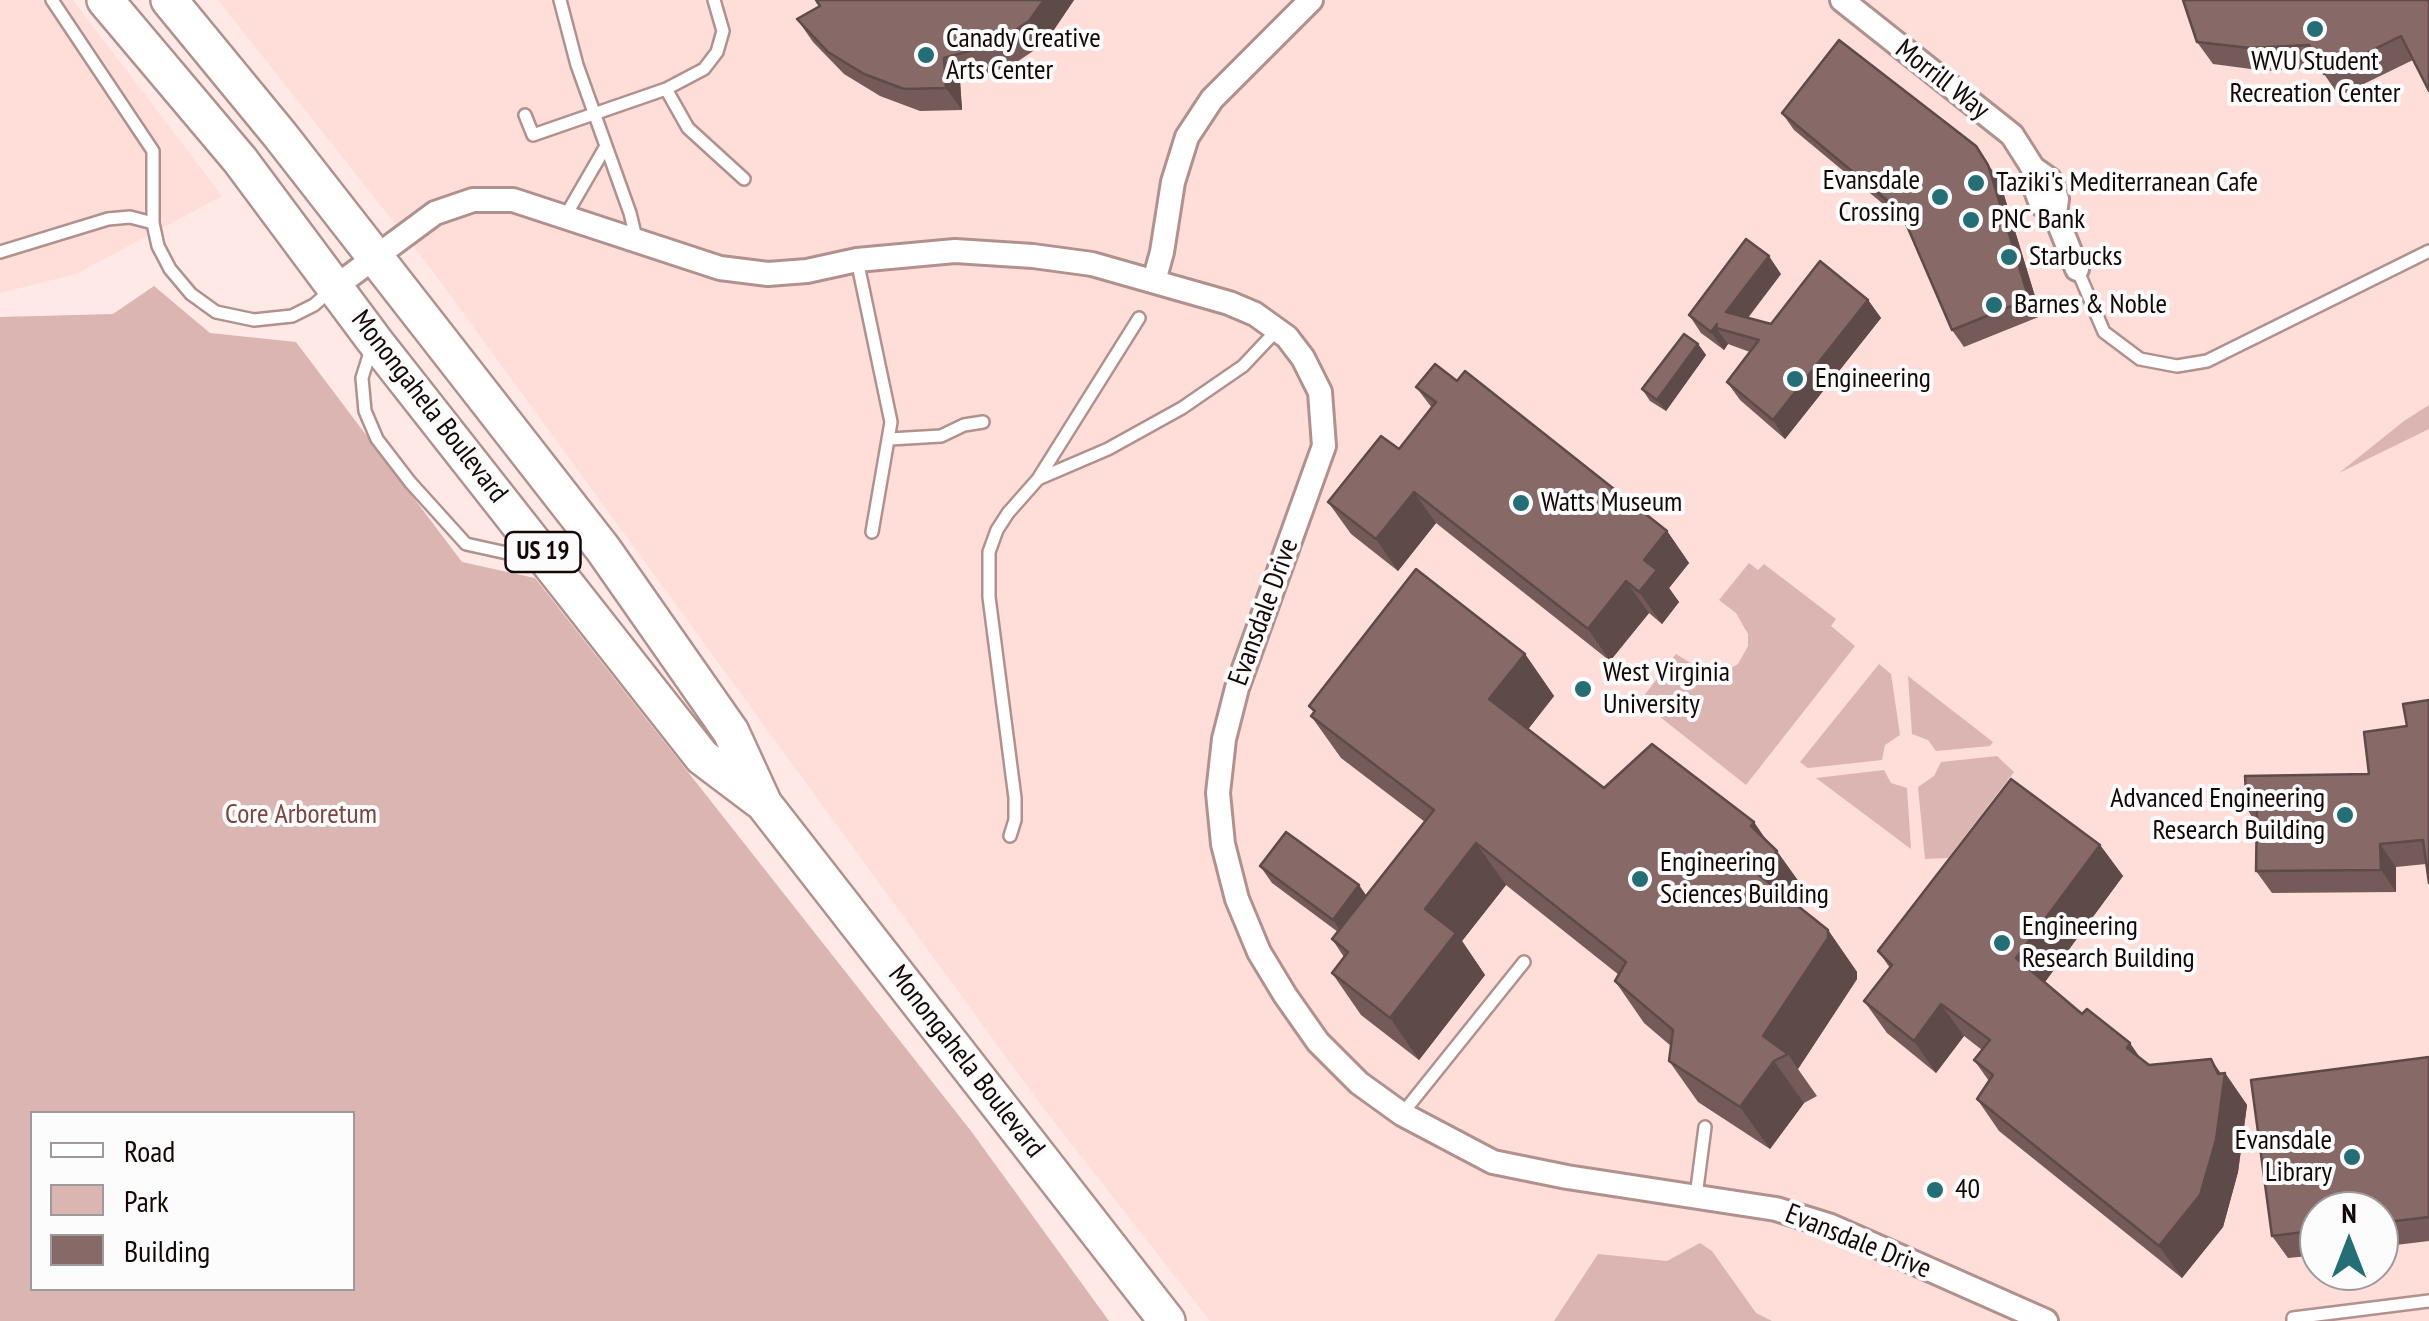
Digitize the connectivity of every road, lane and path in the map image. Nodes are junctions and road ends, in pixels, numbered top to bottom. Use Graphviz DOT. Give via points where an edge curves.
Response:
graph roads {
  1 [pos="52,0"];
  2 [pos="104,0"];
  3 [pos="169,0"];
  4 [pos="560,0"];
  5 [pos="714,0"];
  6 [pos="1311,0"];
  7 [pos="1842,0"];
  8 [pos="666,89"];
  9 [pos="524,115"];
  10 [pos="595,116"];
  11 [pos="606,146"];
  12 [pos="744,179"];
  13 [pos="566,216"];
  14 [pos="154,223"];
  15 [pos="636,240"];
  16 [pos="0,252"];
  17 [pos="2429,252"];
  18 [pos="374,258"];
  19 [pos="857,260"];
  20 [pos="2077,270"];
  21 [pos="1154,280"];
  22 [pos="335,287"];
  23 [pos="1139,318"];
  24 [pos="1277,330"];
  25 [pos="374,340"];
  26 [pos="983,422"];
  27 [pos="890,438"];
  28 [pos="1038,478"];
  29 [pos="872,532"];
  30 [pos="552,562"];
  31 [pos="764,804"];
  32 [pos="1010,836"];
  33 [pos="1524,962"];
  34 [pos="1402,1114"];
  35 [pos="1705,1127"];
  36 [pos="1696,1196"];
  37 [pos="2429,1302"];
  38 [pos="1167,1321"];
  39 [pos="2046,1321"];
  40 [pos="2294,1321"];
  1 -- 14 [label="lane" via="153,151"];
  2 -- 22 [label="main road, Monongahela Boulevard / US 19" via="240,160"];
  3 -- 18 [label="main road, Monongahela Boulevard / US 19"];
  4 -- 10 [label="lane"];
  5 -- 8 [label="lane" via="723,31 717,52 704,69"];
  6 -- 21 [label="street" via="1212,99 1187,137"];
  7 -- 20 [label="street, Morrill Way" via="2012,135"];
  8 -- 10 [label="lane"];
  8 -- 12 [label="lane" via="688,128"];
  9 -- 10 [label="lane" via="533,136"];
  10 -- 11 [label="lane"];
  11 -- 13 [label="lane"];
  11 -- 15 [label="lane"];
  13 -- 15 [label="street, Evansdale Drive"];
  13 -- 18 [label="street, Evansdale Drive" via="513,200 473,200 435,214"];
  14 -- 16 [label="lane" via="108,219"];
  14 -- 22 [label="lane" via="170,270 216,312 254,320 292,316"];
  15 -- 19 [label="street, Evansdale Drive" via="720,268 768,274"];
  17 -- 20 [label="lane" via="2208,361 2177,366 2140,359 2104,332"];
  18 -- 22 [label="street, Evansdale Drive"];
  18 -- 31 [label="main road, Monongahela Boulevard / US 19" via="603,549 732,732"];
  19 -- 21 [label="street, Evansdale Drive" via="955,251 1033,256"];
  19 -- 27 [label="lane" via="886,383"];
  21 -- 24 [label="street, Evansdale Drive" via="1230,303"];
  22 -- 25 [label="main road, Monongahela Boulevard / US 19"];
  23 -- 28 [label="lane"];
  24 -- 28 [label="lane" via="1244,366 1182,408"];
  24 -- 34 [label="street, Evansdale Drive" via="1303,358 1320,392 1324,446 1232,705 1218,793 1223,844 1237,899 1284,995 1332,1056"];
  25 -- 30 [label="main road, Monongahela Boulevard / US 19"];
  25 -- 30 [label="lane" via="362,378 365,411 376,439 410,482 466,544"];
  26 -- 27 [label="lane" via="940,436"];
  27 -- 29 [label="lane"];
  28 -- 32 [label="lane" via="1008,513 989,552 1016,798"];
  30 -- 31 [label="main road, Monongahela Boulevard / US 19" via="702,757"];
  31 -- 38 [label="main road, Monongahela Boulevard / US 19"];
  33 -- 34 [label="lane"];
  34 -- 36 [label="street, Evansdale Drive" via="1493,1162"];
  35 -- 36 [label="lane"];
  36 -- 39 [label="street, Evansdale Drive" via="1831,1226"];
  37 -- 40 [label="lane"];
}
